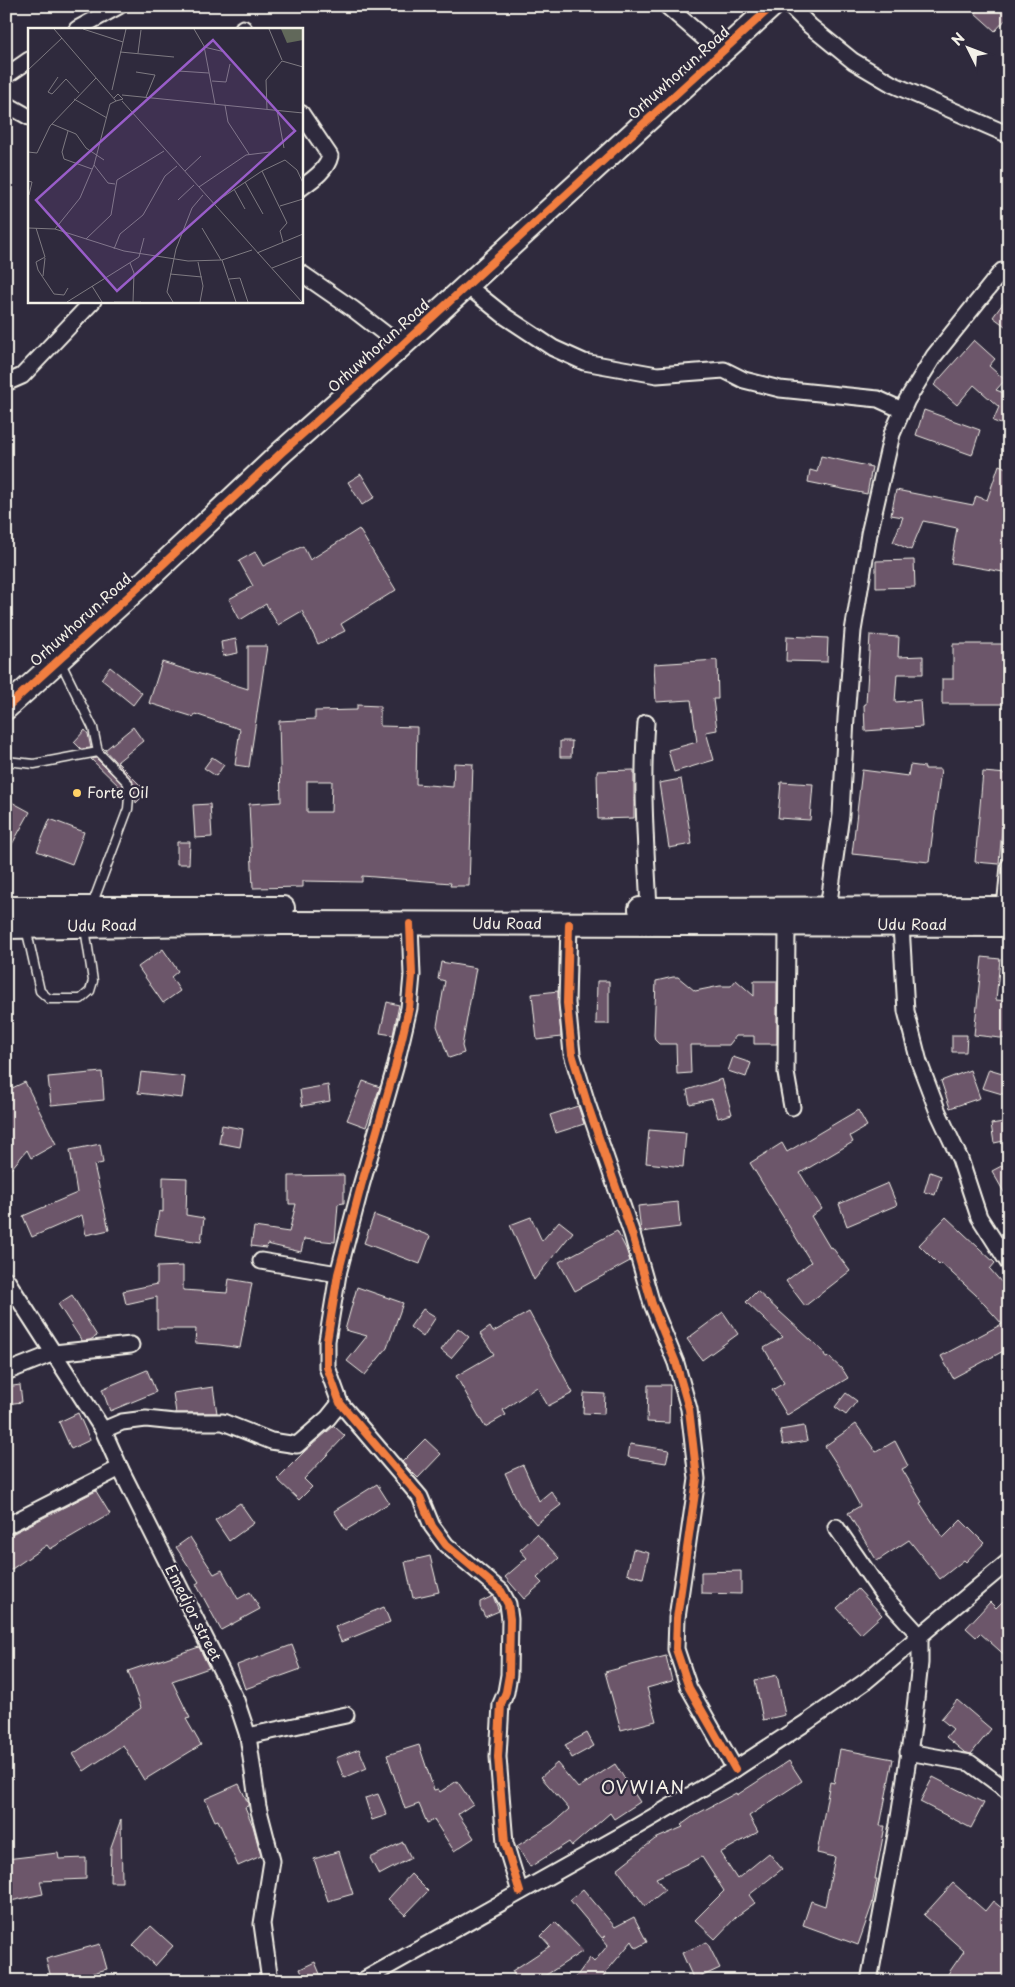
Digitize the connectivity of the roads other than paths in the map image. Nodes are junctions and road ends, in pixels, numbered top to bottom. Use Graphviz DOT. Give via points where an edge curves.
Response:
graph roads {
  1 [pos="119,6"];
  2 [pos="667,6"];
  3 [pos="772,6"];
  4 [pos="790,6"];
  5 [pos="79,28"];
  6 [pos="721,53"];
  7 [pos="28,61"];
  8 [pos="6,76"];
  9 [pos="6,104"];
  10 [pos="302,114"];
  11 [pos="28,117"];
  12 [pos="1009,135"];
  13 [pos="302,187"];
  14 [pos="1002,271"];
  15 [pos="302,275"];
  16 [pos="466,285"];
  17 [pos="93,302"];
  18 [pos="401,346"];
  19 [pos="6,384"];
  20 [pos="902,410"];
  21 [pos="59,658"];
  22 [pos="6,708"];
  23 [pos="646,723"];
  24 [pos="98,752"];
  25 [pos="6,761"];
  26 [pos="1009,866"];
  27 [pos="6,908"];
  28 [pos="649,909"];
  29 [pos="828,909"];
  30 [pos="1008,914"];
  31 [pos="88,917"];
  32 [pos="410,924"];
  33 [pos="569,924"];
  34 [pos="787,925"];
  35 [pos="901,925"];
  36 [pos="16,928"];
  37 [pos="792,1107"];
  38 [pos="261,1261"];
  39 [pos="1009,1264"];
  40 [pos="338,1274"];
  41 [pos="6,1279"];
  42 [pos="131,1345"];
  43 [pos="54,1353"];
  44 [pos="6,1372"];
  45 [pos="340,1403"];
  46 [pos="102,1430"];
  47 [pos="120,1468"];
  48 [pos="6,1526"];
  49 [pos="836,1527"];
  50 [pos="1009,1562"];
  51 [pos="920,1636"];
  52 [pos="346,1715"];
  53 [pos="248,1736"];
  54 [pos="908,1752"];
  55 [pos="735,1769"];
  56 [pos="1009,1792"];
  57 [pos="520,1892"];
  58 [pos="270,1981"];
  59 [pos="362,1981"];
  60 [pos="869,1981"];
  1 -- 5 [label="street"];
  2 -- 6 [label="street"];
  3 -- 6 [label="main road, Orhuwhorun Road"];
  4 -- 12 [label="street" via="853,61 892,84"];
  6 -- 16 [label="main road, Orhuwhorun Road"];
  7 -- 8 [label="street"];
  9 -- 11 [label="street"];
  10 -- 13 [label="street" via="330,156 320,173"];
  14 -- 20 [label="street" via="934,356"];
  15 -- 18 [label="street" via="354,309"];
  16 -- 18 [label="main road, Orhuwhorun Road"];
  16 -- 20 [label="street" via="553,348 584,362 657,375 724,370 744,380 780,390 878,399"];
  17 -- 19 [label="street" via="22,376"];
  18 -- 21 [label="main road, Orhuwhorun Road"];
  20 -- 29 [label="street" via="892,434 868,534 853,631 841,816"];
  21 -- 22 [label="main road, Orhuwhorun Road"];
  21 -- 24 [label="lane" via="93,728"];
  23 -- 28 [label="street" via="643,767"];
  24 -- 25 [label="lane" via="34,764"];
  24 -- 31 [label="lane" via="128,783 129,797 128,809"];
  26 -- 30 [label="street"];
  27 -- 31 [label="main road, Udu Road"];
  28 -- 29 [label="main road, Udu Road"];
  28 -- 31 [label="main road, Udu Road" via="394,911 286,908"];
  29 -- 30 [label="main road, Udu Road"];
  30 -- 35 [label="main road, Udu Road"];
  31 -- 32 [label="main road, Udu Road"];
  31 -- 36 [label="main road, Udu Road"];
  31 -- 36 [label="lane" via="93,981 90,991 82,999 49,999 40,990"];
  32 -- 33 [label="main road, Udu Road"];
  32 -- 40 [label="street" via="412,975 409,1008"];
  33 -- 34 [label="main road, Udu Road"];
  33 -- 55 [label="street" via="567,1003 572,1054 652,1304 676,1364 690,1418 697,1480 676,1649 689,1688"];
  34 -- 35 [label="main road, Udu Road"];
  34 -- 37 [label="street" via="786,1073"];
  35 -- 39 [label="street" via="906,1011 919,1062 960,1159 979,1217"];
  38 -- 40 [label="street"];
  40 -- 45 [label="street" via="326,1341 327,1366"];
  41 -- 43 [label="street, Emedjor street"];
  42 -- 43 [label="street"];
  43 -- 44 [label="street"];
  43 -- 46 [label="street, Emedjor street"];
  45 -- 46 [label="street" via="297,1445 271,1441 223,1422 146,1419 122,1422"];
  45 -- 57 [label="street" via="420,1497 432,1526 446,1545 501,1591 508,1604 509,1676 500,1704 498,1757 505,1843"];
  46 -- 47 [label="street, Emedjor street"];
  47 -- 48 [label="street"];
  47 -- 53 [label="street, Emedjor street" via="236,1700"];
  49 -- 51 [label="street" via="883,1596"];
  50 -- 51 [label="street"];
  51 -- 54 [label="street" via="920,1663"];
  51 -- 55 [label="street" via="866,1681"];
  52 -- 53 [label="street"];
  53 -- 58 [label="street, Emedjor street" via="258,1807 272,1861 262,1924"];
  54 -- 56 [label="street" via="970,1763"];
  54 -- 60 [label="street"];
  55 -- 57 [label="street"];
  57 -- 59 [label="street"];
}
